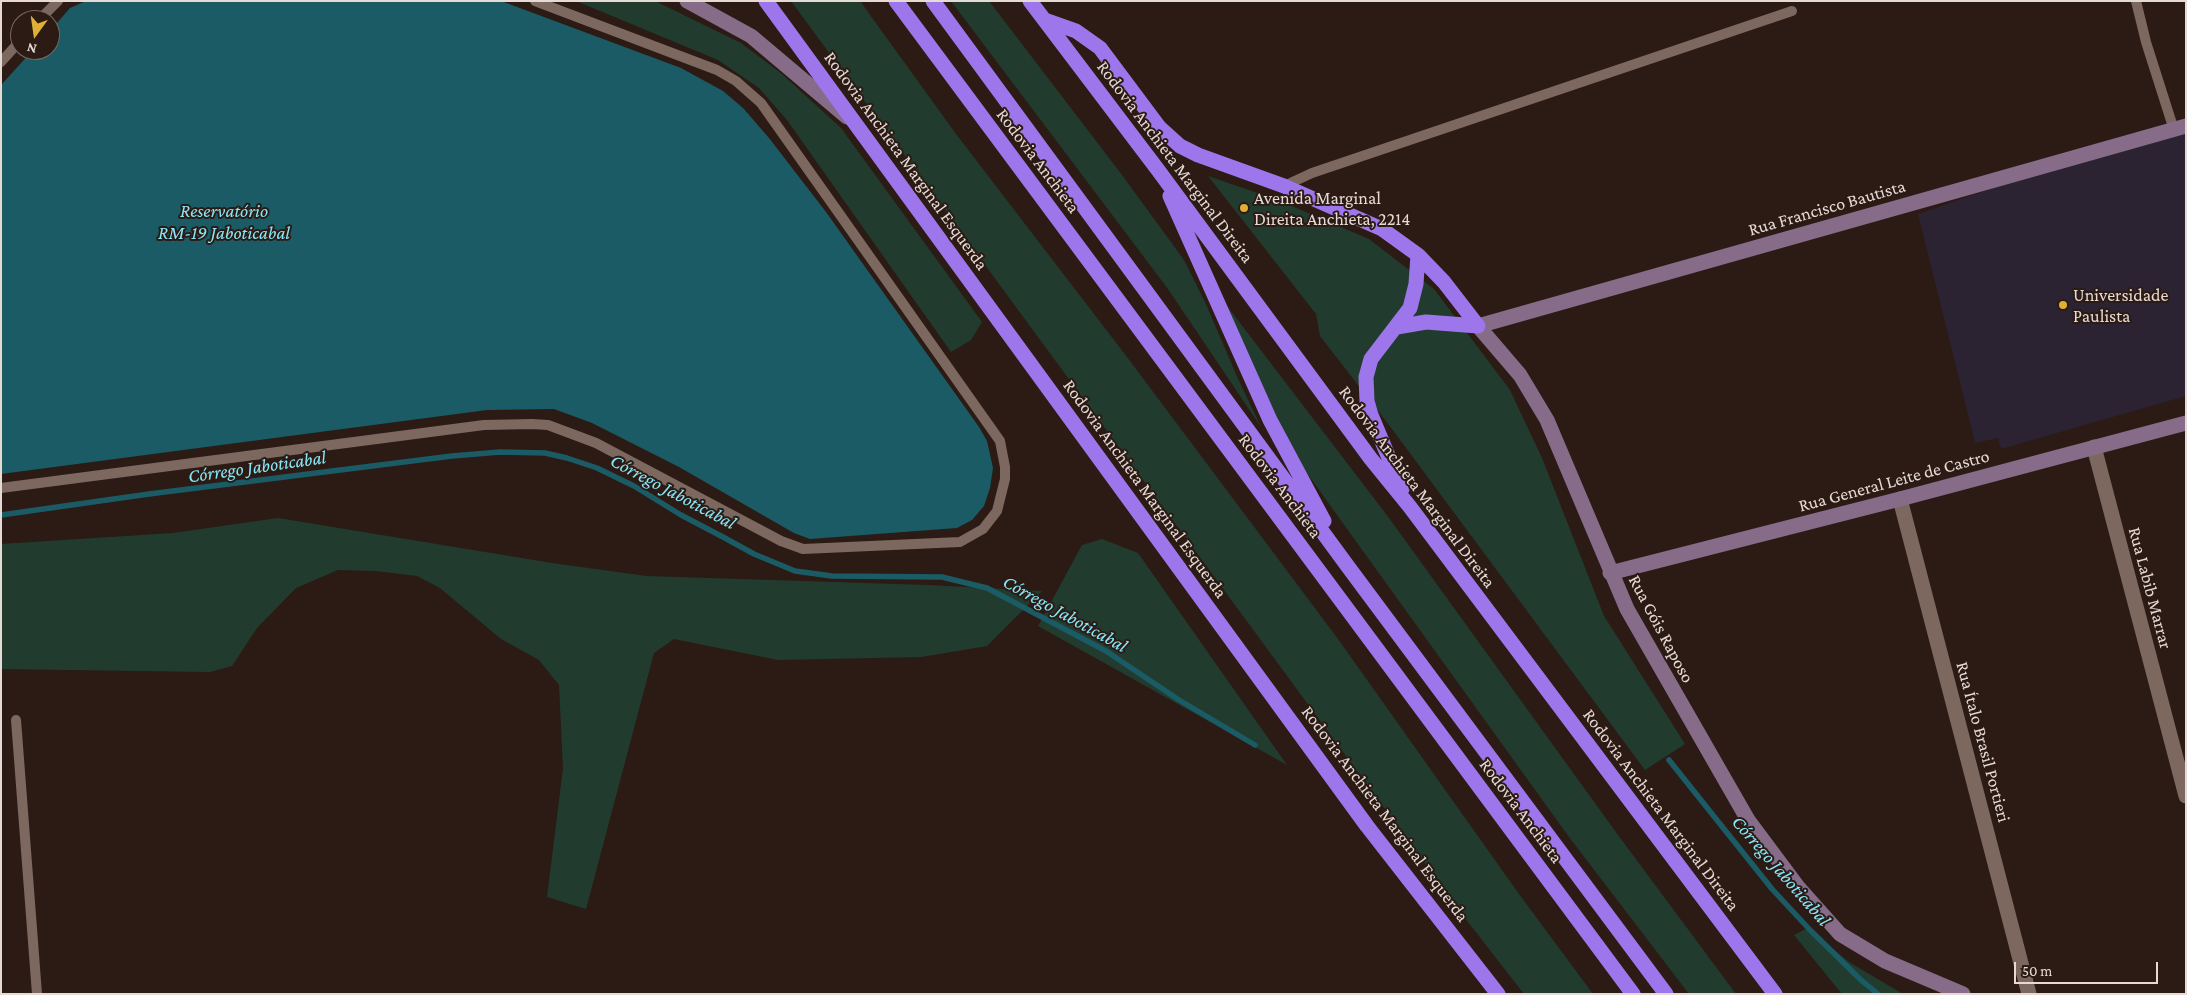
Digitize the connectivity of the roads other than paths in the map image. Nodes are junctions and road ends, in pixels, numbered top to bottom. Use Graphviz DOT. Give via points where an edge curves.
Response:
graph roads {
  1 [pos="58,1"];
  2 [pos="535,1"];
  3 [pos="687,1"];
  4 [pos="766,1"];
  5 [pos="896,1"];
  6 [pos="933,1"];
  7 [pos="1030,1"];
  8 [pos="2136,1"];
  9 [pos="49,10"];
  10 [pos="1792,11"];
  11 [pos="1045,20"];
  12 [pos="10,52"];
  13 [pos="1,62"];
  14 [pos="857,126"];
  15 [pos="2180,128"];
  16 [pos="1158,170"];
  17 [pos="1284,186"];
  18 [pos="1418,255"];
  19 [pos="1478,326"];
  20 [pos="1397,327"];
  21 [pos="2186,422"];
  22 [pos="2094,447"];
  23 [pos="1,488"];
  24 [pos="1900,499"];
  25 [pos="1410,507"];
  26 [pos="1349,568"];
  27 [pos="1610,573"];
  28 [pos="16,720"];
  29 [pos="2186,796"];
  30 [pos="37,994"];
  31 [pos="1498,994"];
  32 [pos="1633,994"];
  33 [pos="1666,994"];
  34 [pos="1775,994"];
  35 [pos="1963,994"];
  36 [pos="2028,994"];
  1 -- 9 [label="lane"];
  2 -- 23 [label="lane" via="717,70 736,81 761,103 1000,441 1005,467 1004,486 997,511 983,529 960,542 803,549 781,541 596,443 548,425 532,424 484,425"];
  3 -- 14 [label="street" via="751,36"];
  4 -- 14 [label="highway, Rodovia Anchieta Marginal Esquerda"];
  5 -- 32 [label="highway, Rodovia Anchieta"];
  6 -- 26 [label="highway, Rodovia Anchieta"];
  7 -- 11 [label="highway, Rodovia Anchieta Marginal Direita"];
  8 -- 15 [label="lane" via="2146,42"];
  10 -- 17 [label="lane" via="1312,173"];
  11 -- 16 [label="highway, Rodovia Anchieta Marginal Direita"];
  11 -- 17 [label="highway" via="1076,31 1100,48 1159,128 1180,146"];
  12 -- 13 [label="lane"];
  14 -- 31 [label="highway, Rodovia Anchieta Marginal Esquerda" via="1367,826"];
  15 -- 19 [label="street, Rua Francisco Bautista"];
  16 -- 25 [label="highway, Rodovia Anchieta Marginal Direita"];
  16 -- 26 [label="highway" via="1270,420"];
  17 -- 18 [label="highway" via="1382,229"];
  18 -- 19 [label="highway"];
  18 -- 20 [label="highway" via="1414,295 1410,308"];
  19 -- 20 [label="highway" via="1426,322"];
  19 -- 27 [label="street, Rua Góis Raposo" via="1520,375 1547,420"];
  20 -- 25 [label="highway" via="1371,359 1366,377 1367,401"];
  21 -- 22 [label="street, Rua General Leite de Castro"];
  22 -- 24 [label="street, Rua General Leite de Castro"];
  22 -- 29 [label="street, Rua Labib Marrar"];
  24 -- 27 [label="street, Rua General Leite de Castro"];
  24 -- 36 [label="street, Rua Ítalo Brasil Portieri"];
  25 -- 34 [label="highway, Rodovia Anchieta Marginal Direita"];
  26 -- 33 [label="highway, Rodovia Anchieta"];
  27 -- 35 [label="street, Rua Góis Raposo" via="1642,637 1748,820 1798,887 1840,934 1885,961"];
  28 -- 30 [label="lane"];
}
